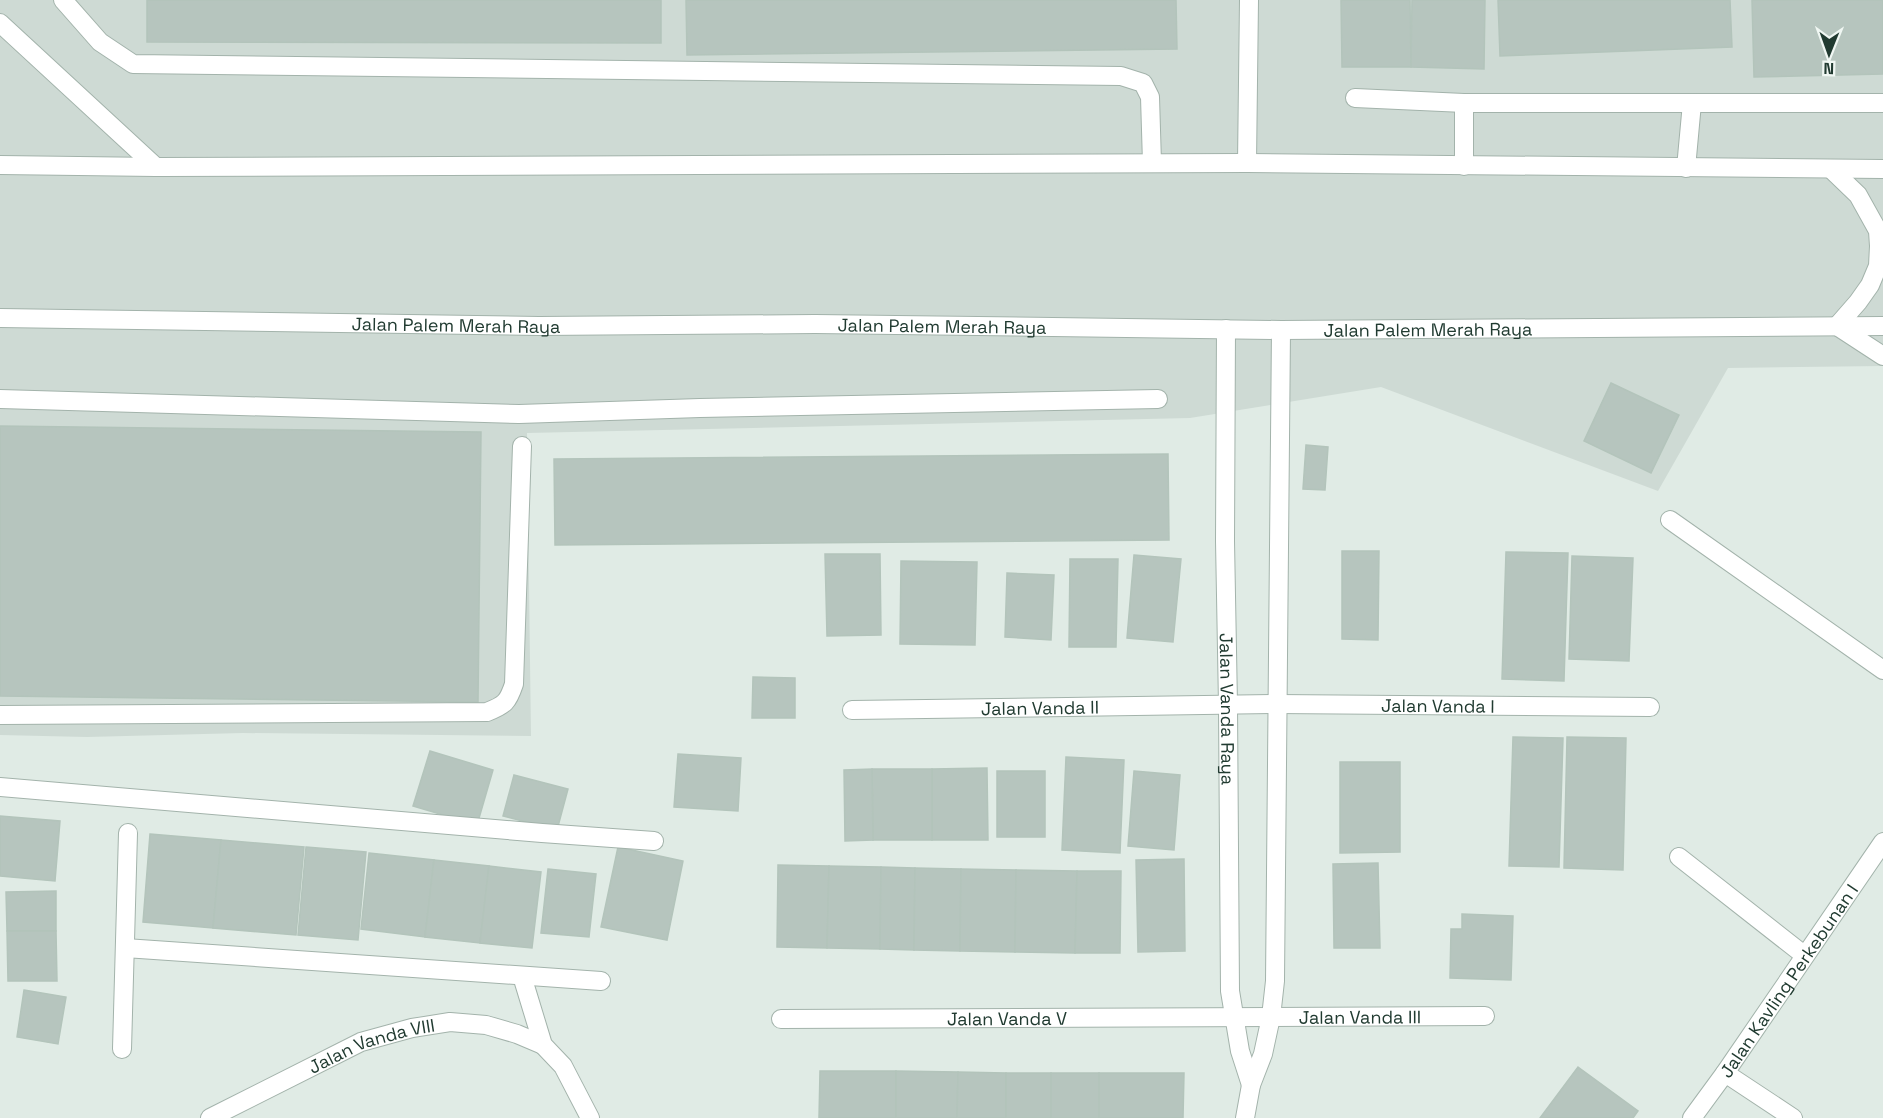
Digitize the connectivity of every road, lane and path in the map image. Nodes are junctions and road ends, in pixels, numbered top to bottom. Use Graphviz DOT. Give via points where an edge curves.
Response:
graph roads {
  1 [pos="63,0"];
  2 [pos="1249,0"];
  3 [pos="0,23"];
  4 [pos="1355,98"];
  5 [pos="1464,103"];
  6 [pos="1692,103"];
  7 [pos="1883,103"];
  8 [pos="1247,163"];
  9 [pos="1152,164"];
  10 [pos="0,165"];
  11 [pos="1464,166"];
  12 [pos="156,167"];
  13 [pos="1686,168"];
  14 [pos="1831,169"];
  15 [pos="1883,169"];
  16 [pos="0,318"];
  17 [pos="1837,326"];
  18 [pos="1883,326"];
  19 [pos="1226,329"];
  20 [pos="1281,330"];
  21 [pos="1883,356"];
  22 [pos="0,399"];
  23 [pos="1158,399"];
  24 [pos="522,446"];
  25 [pos="1670,520"];
  26 [pos="1883,670"];
  27 [pos="1276,704"];
  28 [pos="1228,705"];
  29 [pos="1650,707"];
  30 [pos="852,710"];
  31 [pos="0,715"];
  32 [pos="0,786"];
  33 [pos="128,833"];
  34 [pos="654,841"];
  35 [pos="1883,842"];
  36 [pos="1679,857"];
  37 [pos="125,948"];
  38 [pos="1804,955"];
  39 [pos="522,976"];
  40 [pos="600,981"];
  41 [pos="1485,1016"];
  42 [pos="1234,1017"];
  43 [pos="1271,1017"];
  44 [pos="781,1019"];
  45 [pos="543,1045"];
  46 [pos="122,1049"];
  47 [pos="1725,1073"];
  48 [pos="1251,1085"];
  49 [pos="210,1118"];
  50 [pos="590,1118"];
  51 [pos="1245,1118"];
  52 [pos="1692,1118"];
  53 [pos="1793,1118"];
  1 -- 9 [label="street" via="100,42 133,64 1121,76 1143,83 1150,98"];
  2 -- 8 [label="street"];
  3 -- 12 [label="street"];
  4 -- 5 [label="street"];
  5 -- 6 [label="street"];
  5 -- 11 [label="street"];
  6 -- 7 [label="street"];
  6 -- 13 [label="street"];
  8 -- 9 [label="street"];
  8 -- 11 [label="street"];
  9 -- 12 [label="street"];
  10 -- 12 [label="street"];
  11 -- 13 [label="street"];
  13 -- 14 [label="street"];
  14 -- 15 [label="street"];
  14 -- 17 [label="street" via="1858,195 1878,231 1879,246 1878,266 1870,285"];
  16 -- 19 [label="street, Jalan Palem Merah Raya" via="539,326 815,324"];
  17 -- 18 [label="street, Jalan Palem Merah Raya"];
  17 -- 20 [label="street, Jalan Palem Merah Raya"];
  17 -- 21 [label="street"];
  19 -- 20 [label="street, Jalan Palem Merah Raya"];
  19 -- 28 [label="street, Jalan Vanda Raya"];
  20 -- 27 [label="street, Jalan Vanda Raya"];
  22 -- 23 [label="street" via="519,414"];
  24 -- 31 [label="street" via="514,684 509,700 501,707 487,712"];
  25 -- 26 [label="street"];
  27 -- 28 [label="street, Jalan Vanda I"];
  27 -- 29 [label="street, Jalan Vanda I"];
  27 -- 43 [label="street, Jalan Vanda Raya" via="1275,981"];
  28 -- 30 [label="street, Jalan Vanda II"];
  28 -- 42 [label="street, Jalan Vanda Raya" via="1230,991"];
  32 -- 34 [label="street"];
  33 -- 37 [label="street"];
  35 -- 38 [label="street, Jalan Kavling Perkebunan I"];
  36 -- 38 [label="street"];
  37 -- 39 [label="street"];
  37 -- 46 [label="street"];
  38 -- 47 [label="street, Jalan Kavling Perkebunan I"];
  39 -- 40 [label="street"];
  39 -- 45 [label="street"];
  41 -- 43 [label="street, Jalan Vanda III"];
  42 -- 43 [label="street, Jalan Vanda III"];
  42 -- 44 [label="street, Jalan Vanda V"];
  42 -- 48 [label="street, Jalan Vanda Raya"];
  43 -- 48 [label="street, Jalan Vanda Raya"];
  45 -- 49 [label="street, Jalan Vanda VIII" via="486,1025 450,1022 412,1028 361,1042"];
  45 -- 50 [label="street" via="563,1066"];
  47 -- 52 [label="street, Jalan Kavling Perkebunan I"];
  47 -- 53 [label="street"];
  48 -- 51 [label="street, Jalan Vanda Raya"];
}
